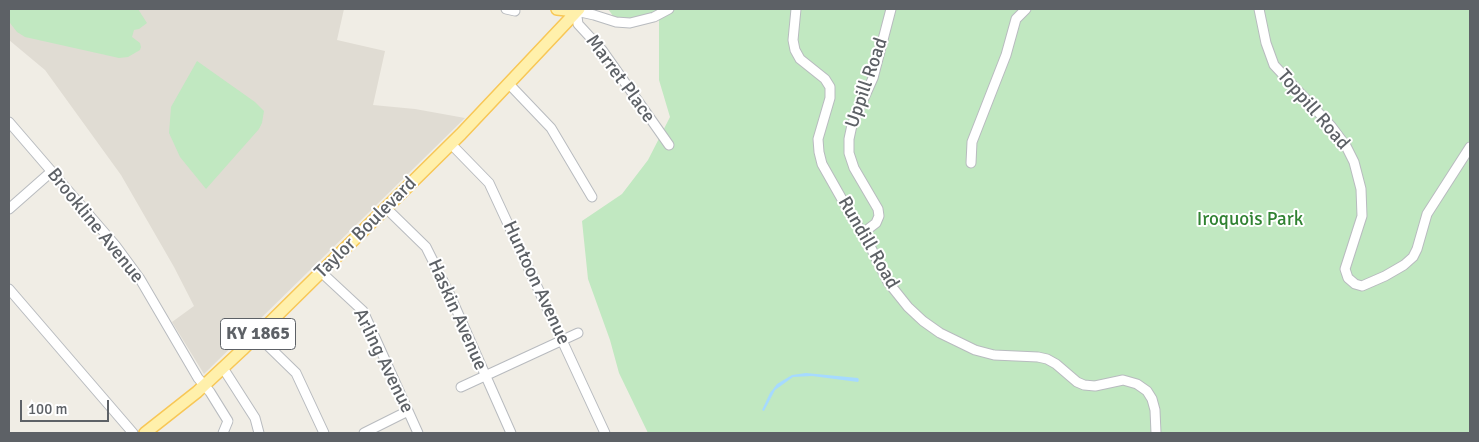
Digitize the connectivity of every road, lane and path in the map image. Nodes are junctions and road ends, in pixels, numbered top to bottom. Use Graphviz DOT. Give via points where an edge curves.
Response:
graph roads {
  1 [pos="557,9"];
  2 [pos="669,9"];
  3 [pos="796,9"];
  4 [pos="890,9"];
  5 [pos="1026,9"];
  6 [pos="1259,9"];
  7 [pos="577,10"];
  8 [pos="509,84"];
  9 [pos="9,122"];
  10 [pos="451,144"];
  11 [pos="669,145"];
  12 [pos="1470,147"];
  13 [pos="970,163"];
  14 [pos="51,172"];
  15 [pos="592,198"];
  16 [pos="386,208"];
  17 [pos="9,209"];
  18 [pos="863,233"];
  19 [pos="321,272"];
  20 [pos="9,289"];
  21 [pos="578,333"];
  22 [pos="258,335"];
  23 [pos="562,340"];
  24 [pos="223,368"];
  25 [pos="484,375"];
  26 [pos="204,386"];
  27 [pos="461,387"];
  28 [pos="408,412"];
  29 [pos="149,432"];
  30 [pos="134,433"];
  31 [pos="223,433"];
  32 [pos="259,433"];
  33 [pos="324,433"];
  34 [pos="364,433"];
  35 [pos="418,433"];
  36 [pos="511,433"];
  37 [pos="605,433"];
  38 [pos="1156,433"];
  1 -- 7 [label="main road"];
  2 -- 7 [label="street" via="654,17 626,24"];
  3 -- 18 [label="street, Rundill Road" via="795,50 800,59 830,87 818,139 820,159"];
  4 -- 18 [label="street, Uppill Road" via="873,78 849,138 851,160 878,209 876,223"];
  5 -- 13 [label="street" via="1016,19 1006,55 972,142"];
  6 -- 12 [label="street, Toppill Road" via="1274,65 1341,138 1354,162 1362,207 1345,269 1355,284 1362,286 1385,276 1413,257 1427,214"];
  7 -- 8 [label="main road, Taylor Boulevard / KY 1865"];
  7 -- 11 [label="street, Marret Place" via="578,24 602,50"];
  8 -- 10 [label="main road, Taylor Boulevard / KY 1865"];
  8 -- 15 [label="street" via="551,128"];
  9 -- 14 [label="street, Brookline Avenue"];
  10 -- 16 [label="main road, Taylor Boulevard / KY 1865"];
  10 -- 23 [label="street, Huntoon Avenue" via="490,183"];
  14 -- 17 [label="street"];
  14 -- 26 [label="street, Brookline Avenue" via="130,264"];
  16 -- 19 [label="main road, Taylor Boulevard / KY 1865"];
  16 -- 25 [label="street, Haskin Avenue" via="426,247"];
  18 -- 38 [label="street, Rundill Road" via="888,282 908,307 940,333 975,350 994,355 1047,359 1084,385 1123,380 1136,384 1149,394 1154,405"];
  19 -- 22 [label="main road, Taylor Boulevard / KY 1865"];
  19 -- 28 [label="street, Arling Avenue" via="362,312"];
  20 -- 30 [label="street"];
  21 -- 23 [label="street"];
  22 -- 24 [label="main road, Taylor Boulevard / KY 1865"];
  22 -- 33 [label="street" via="296,373"];
  23 -- 25 [label="street"];
  23 -- 37 [label="street, Huntoon Avenue"];
  24 -- 26 [label="main road, Taylor Boulevard / KY 1865"];
  24 -- 32 [label="street" via="253,415"];
  25 -- 27 [label="street"];
  25 -- 36 [label="street, Haskin Avenue"];
  26 -- 29 [label="main road, Taylor Boulevard / KY 1865"];
  26 -- 31 [label="street, Brookline Avenue" via="228,421"];
  28 -- 34 [label="street"];
  28 -- 35 [label="street, Arling Avenue"];
}
